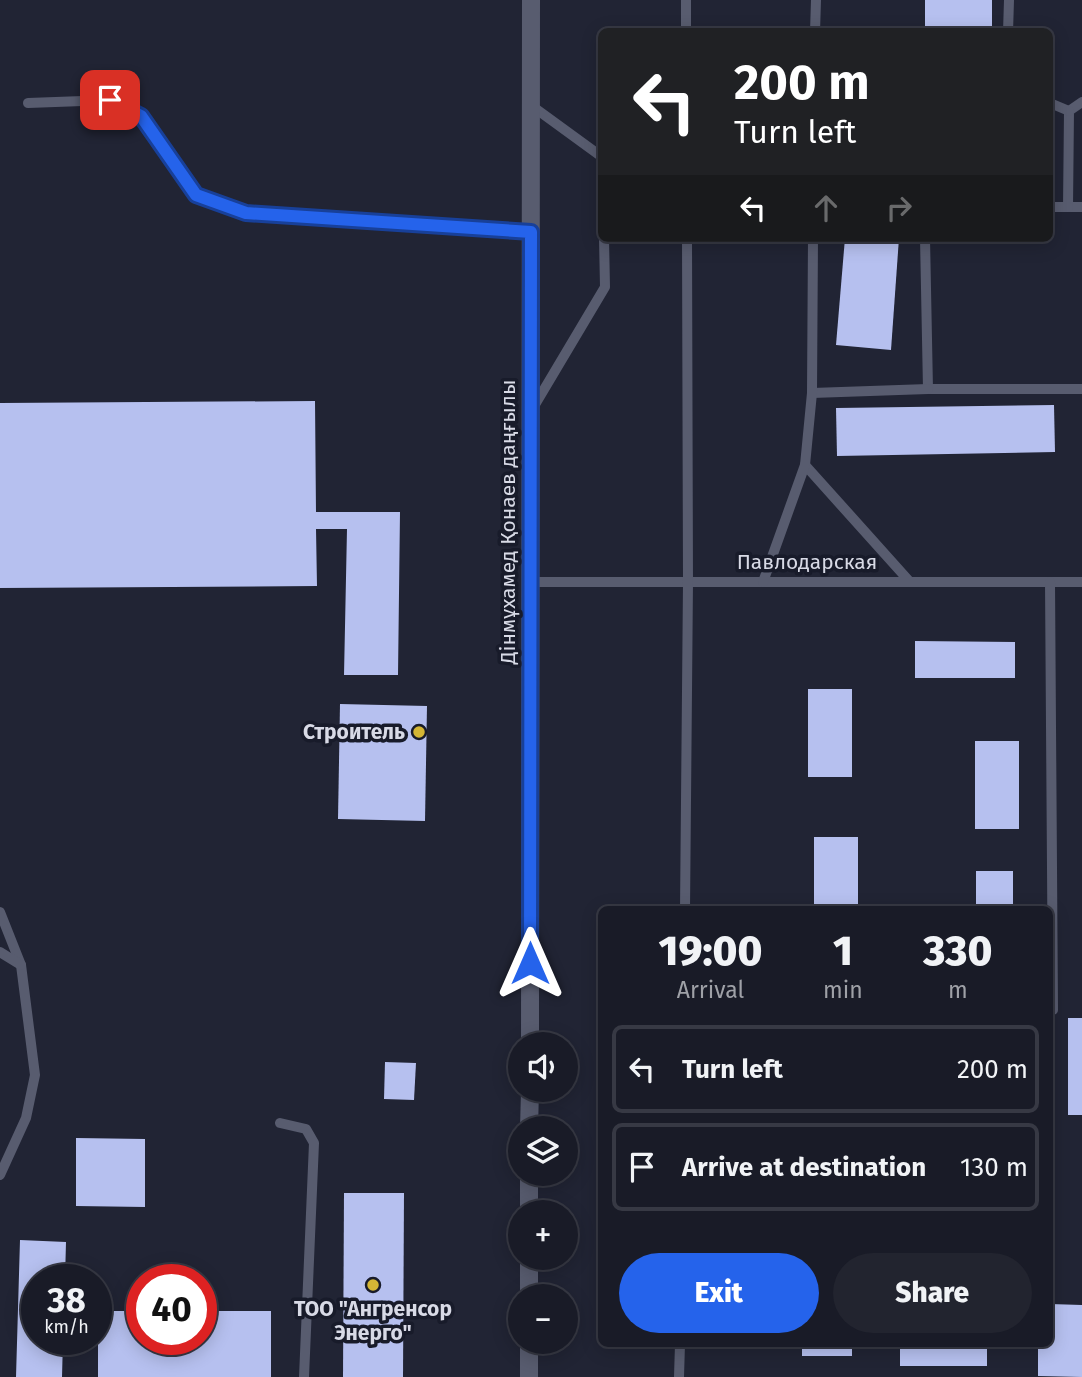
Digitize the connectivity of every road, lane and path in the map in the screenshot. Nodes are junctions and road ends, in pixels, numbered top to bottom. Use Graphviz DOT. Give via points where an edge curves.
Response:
graph roads {
  1 [pos="531,0"];
  2 [pos="686,0"];
  3 [pos="816,0"];
  4 [pos="1010,0"];
  5 [pos="686,28"];
  6 [pos="815,28"];
  7 [pos="1008,28"];
  8 [pos="1082,102"];
  9 [pos="28,103"];
  10 [pos="1053,104"];
  11 [pos="532,106"];
  12 [pos="1069,111"];
  13 [pos="598,154"];
  14 [pos="1053,207"];
  15 [pos="1068,207"];
  16 [pos="1082,207"];
  17 [pos="531,232"];
  18 [pos="604,242"];
  19 [pos="687,242"];
  20 [pos="813,242"];
  21 [pos="925,242"];
  22 [pos="928,389"];
  23 [pos="1082,389"];
  24 [pos="812,393"];
  25 [pos="530,413"];
  26 [pos="805,465"];
  27 [pos="531,582"];
  28 [pos="688,582"];
  29 [pos="763,582"];
  30 [pos="910,582"];
  31 [pos="1051,582"];
  32 [pos="1082,582"];
  33 [pos="685,906"];
  34 [pos="1053,906"];
  35 [pos="0,912"];
  36 [pos="0,952"];
  37 [pos="21,965"];
  38 [pos="530,1032"];
  39 [pos="280,1123"];
  40 [pos="0,1175"];
  41 [pos="680,1347"];
  42 [pos="529,1354"];
  43 [pos="304,1377"];
  44 [pos="528,1377"];
  45 [pos="679,1377"];
  1 -- 11 [label="street, Дінмұхамед Қонаев даңғылы"];
  2 -- 5 [label="lane"];
  3 -- 6 [label="lane"];
  4 -- 7 [label="lane"];
  8 -- 12 [label="lane"];
  9 -- 17 [label="lane" via="110,100 141,116 196,195 246,213"];
  10 -- 12 [label="lane"];
  11 -- 13 [label="lane"];
  11 -- 17 [label="street, Дінмұхамед Қонаев даңғылы"];
  12 -- 15 [label="lane"];
  14 -- 15 [label="lane"];
  15 -- 16 [label="lane"];
  17 -- 25 [label="street, Дінмұхамед Қонаев даңғылы"];
  18 -- 25 [label="lane" via="605,287"];
  19 -- 28 [label="lane"];
  20 -- 24 [label="lane"];
  21 -- 22 [label="lane"];
  22 -- 23 [label="lane"];
  22 -- 24 [label="lane"];
  24 -- 26 [label="lane"];
  25 -- 27 [label="street, Дінмұхамед Қонаев даңғылы"];
  26 -- 29 [label="lane"];
  26 -- 30 [label="lane"];
  27 -- 28 [label="lane, Павлодарская"];
  27 -- 38 [label="street, Дінмұхамед Қонаев даңғылы"];
  28 -- 29 [label="lane, Павлодарская"];
  28 -- 33 [label="lane"];
  29 -- 30 [label="lane, Павлодарская"];
  30 -- 31 [label="lane, Павлодарская"];
  31 -- 32 [label="lane, Павлодарская"];
  31 -- 34 [label="lane"];
  35 -- 37 [label="lane"];
  36 -- 37 [label="lane"];
  37 -- 40 [label="lane" via="35,1075 26,1118"];
  39 -- 43 [label="lane" via="306,1129 314,1143"];
  41 -- 45 [label="lane"];
  42 -- 44 [label="street"];
}
